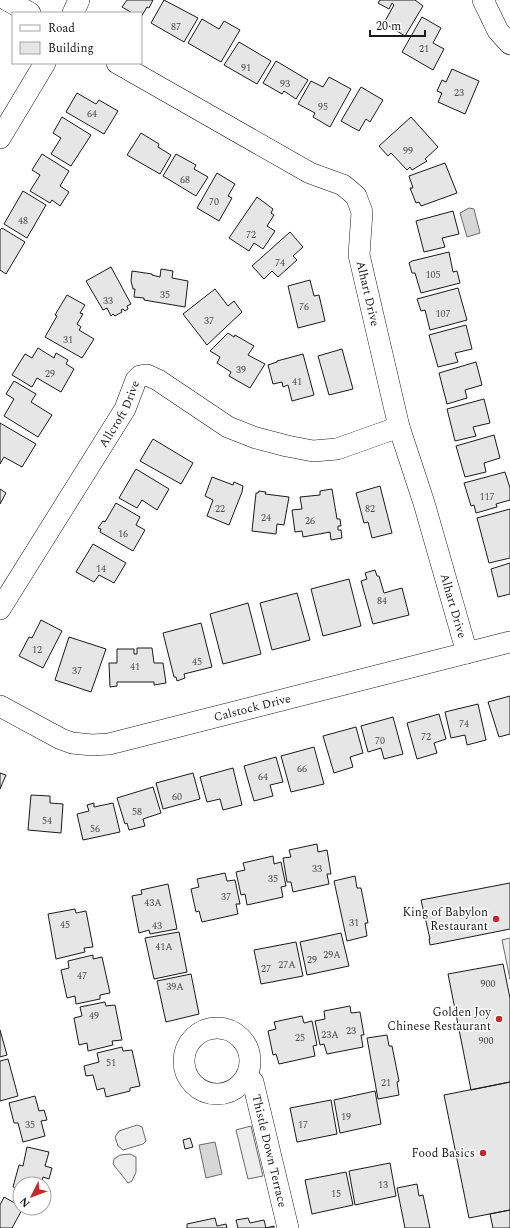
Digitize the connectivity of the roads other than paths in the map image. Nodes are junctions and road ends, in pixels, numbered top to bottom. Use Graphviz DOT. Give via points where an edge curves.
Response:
graph roads {
  1 [pos="7,0"];
  2 [pos="80,0"];
  3 [pos="483,0"];
  4 [pos="28,12"];
  5 [pos="74,12"];
  6 [pos="510,44"];
  7 [pos="44,64"];
  8 [pos="119,64"];
  9 [pos="0,138"];
  10 [pos="399,427"];
  11 [pos="0,609"];
  12 [pos="510,642"];
  13 [pos="467,653"];
  14 [pos="0,706"];
  15 [pos="247,1075"];
  16 [pos="288,1228"];
  1 -- 4 [label="street"];
  2 -- 5 [label="street"];
  3 -- 6 [label="street" via="498,31"];
  7 -- 9 [label="street"];
  8 -- 10 [label="street, Alhart Drive" via="310,173 343,185 356,196 362,212 359,255"];
  10 -- 11 [label="street, Allcroft Drive" via="336,449 314,451 256,438 228,427 158,380 147,375 140,376 125,409"];
  10 -- 13 [label="street, Alhart Drive" via="424,503"];
  12 -- 13 [label="street, Calstock Drive"];
  13 -- 14 [label="street, Calstock Drive" via="110,744 72,743"];
  15 -- 16 [label="street, Thistle Down Terrace" via="253,1082"];
}
